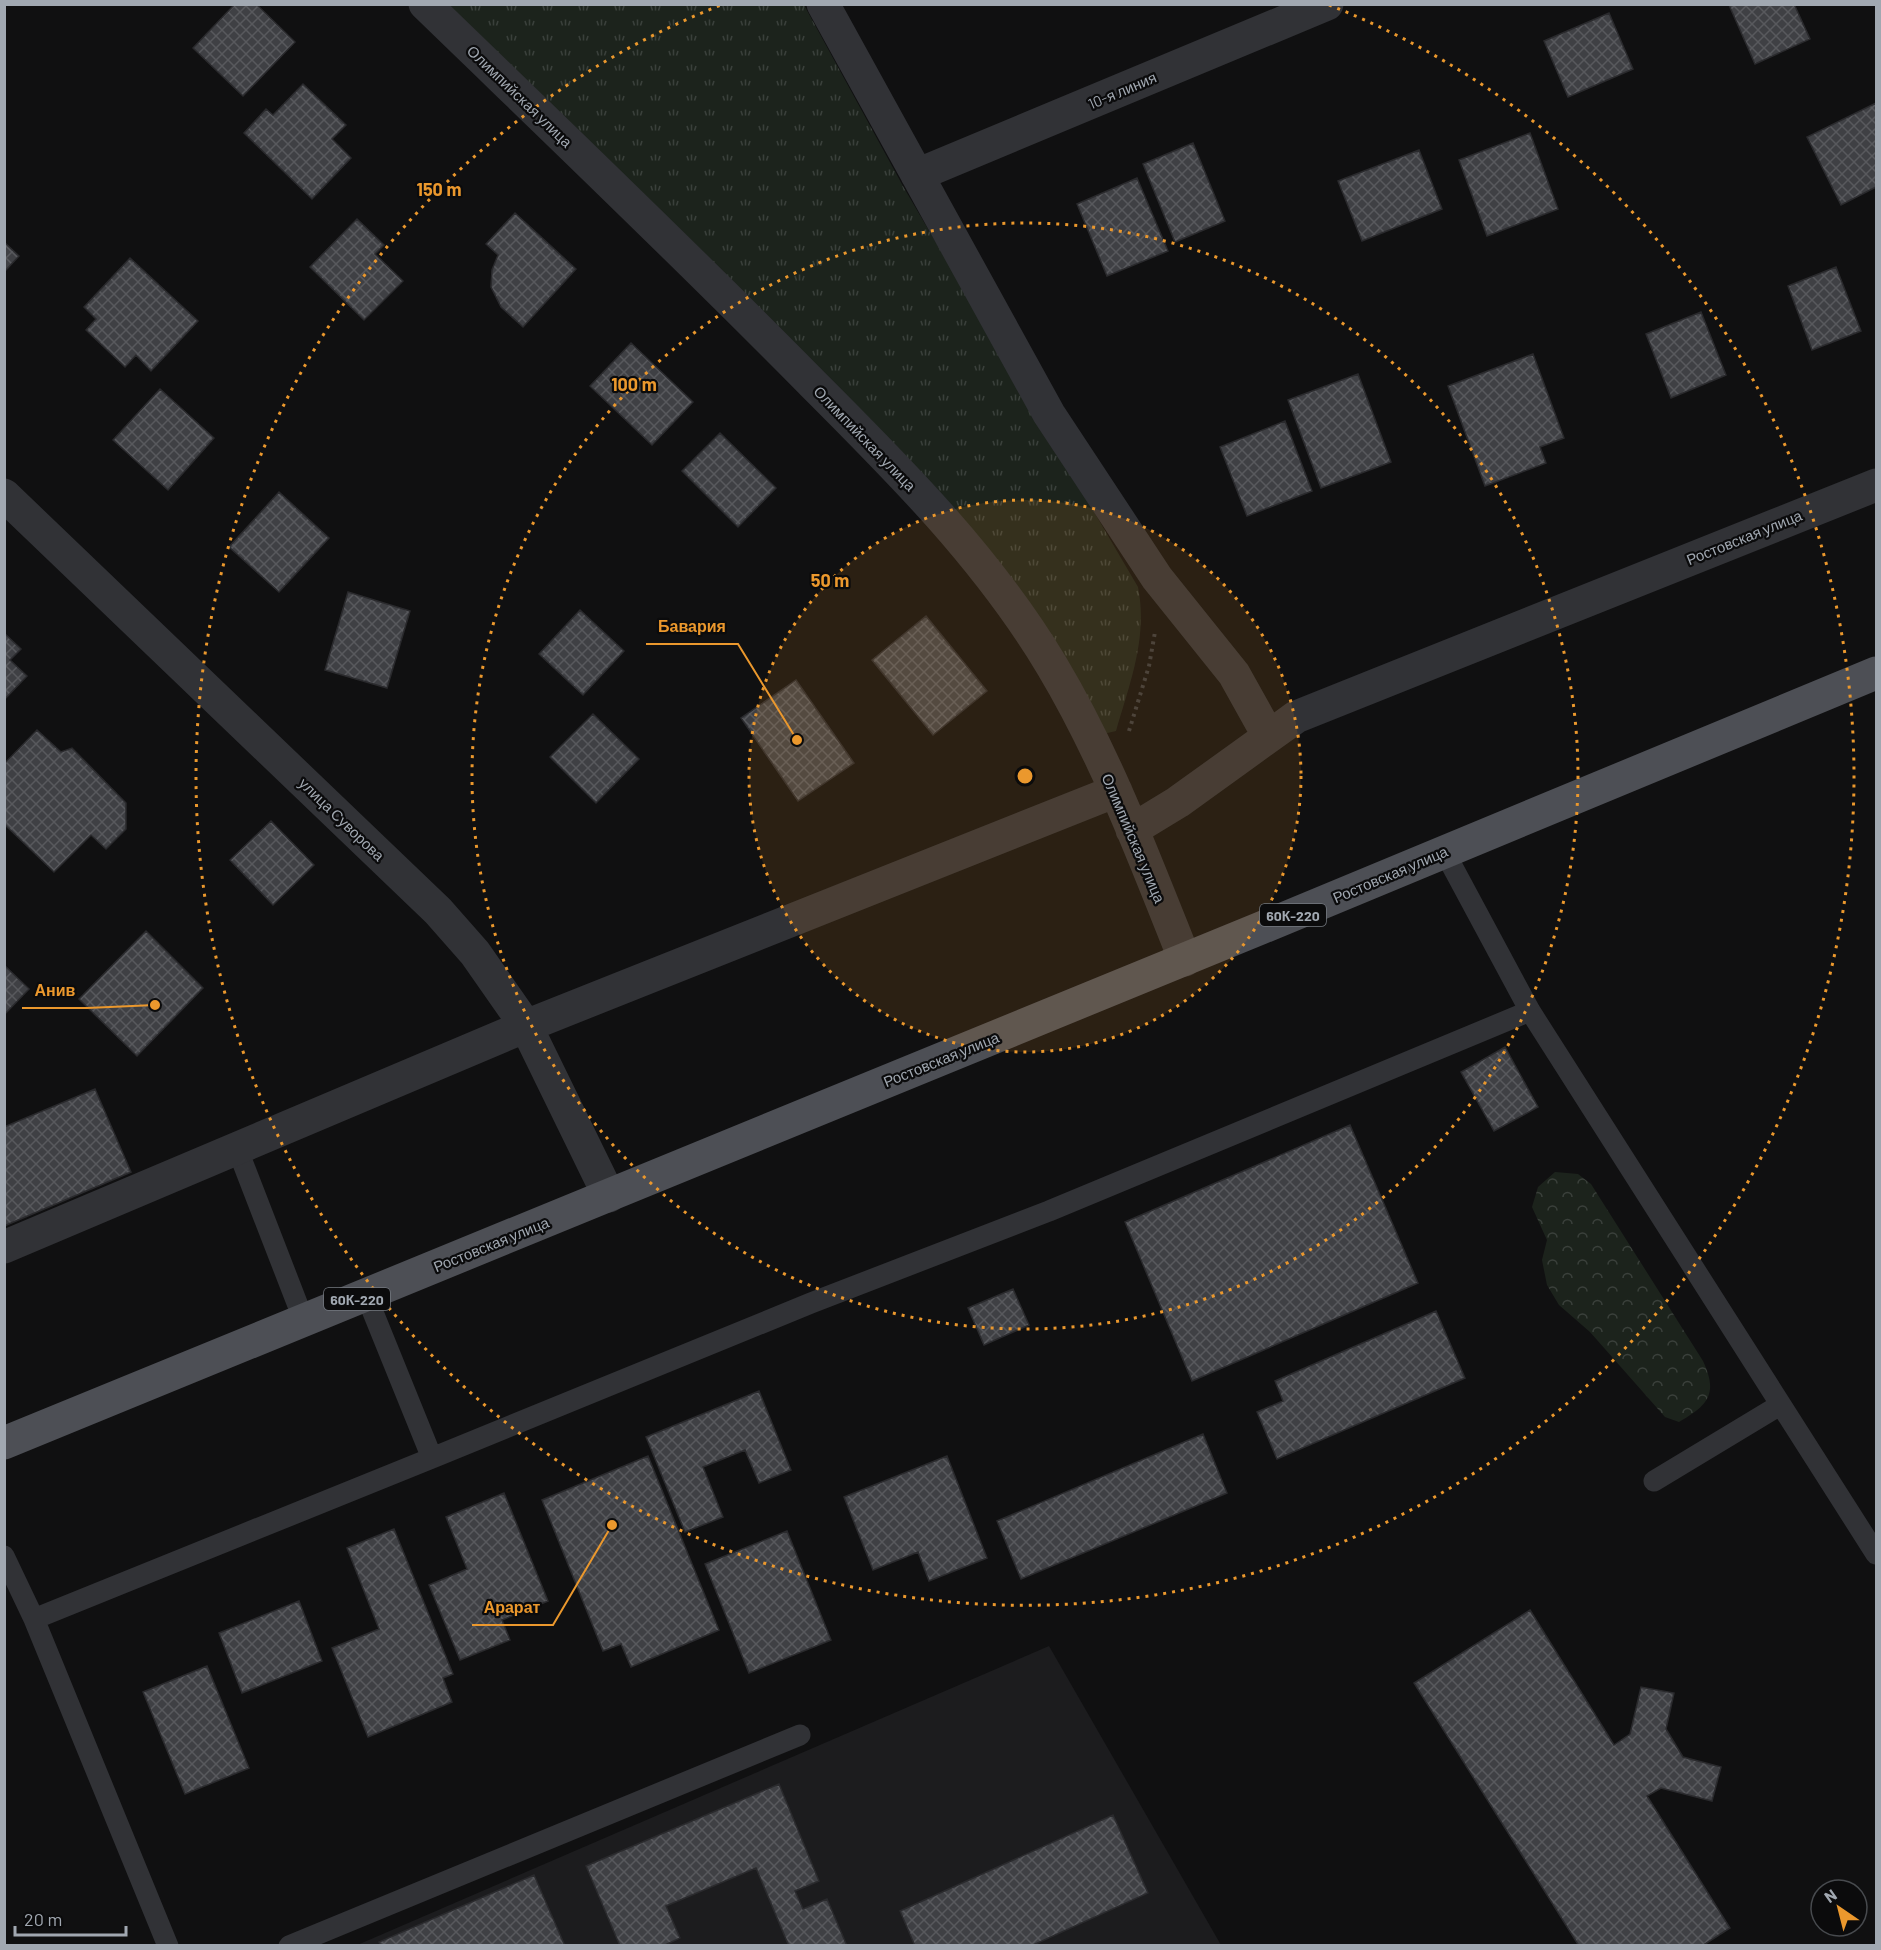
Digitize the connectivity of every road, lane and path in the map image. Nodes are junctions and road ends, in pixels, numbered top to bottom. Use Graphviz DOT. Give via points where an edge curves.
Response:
graph roads {
  1 [pos="425,4"];
  2 [pos="823,4"];
  3 [pos="1327,4"];
  4 [pos="916,175"];
  5 [pos="1876,485"];
  6 [pos="4,495"];
  7 [pos="1157,578"];
  8 [pos="1876,673"];
  9 [pos="1268,735"];
  10 [pos="1114,785"];
  11 [pos="1132,830"];
  12 [pos="1444,851"];
  13 [pos="1185,960"];
  14 [pos="1530,1011"];
  15 [pos="526,1026"];
  16 [pos="237,1148"];
  17 [pos="609,1196"];
  18 [pos="4,1247"];
  19 [pos="366,1295"];
  20 [pos="304,1321"];
  21 [pos="1780,1405"];
  22 [pos="4,1443"];
  23 [pos="432,1458"];
  24 [pos="1654,1481"];
  25 [pos="1876,1554"];
  26 [pos="4,1556"];
  27 [pos="34,1618"];
  28 [pos="800,1735"];
  29 [pos="168,1946"];
  30 [pos="289,1946"];
  1 -- 10 [label="street, Олимпийская улица" via="732,301 970,550 1052,666"];
  2 -- 4 [label="street"];
  3 -- 4 [label="street, 10-я линия"];
  4 -- 7 [label="street" via="1049,414"];
  5 -- 9 [label="street, Ростовская улица" via="1390,677 1296,717"];
  6 -- 15 [label="street, улица Суворова" via="438,911 475,953"];
  7 -- 9 [label="street" via="1234,674"];
  7 -- 10 [label="path" via="1156,628 1149,666"];
  8 -- 12 [label="main road, Ростовская улица / 60К-220"];
  9 -- 11 [label="street, Ростовская улица" via="1178,802"];
  10 -- 11 [label="street, Олимпийская улица"];
  10 -- 15 [label="street"];
  11 -- 13 [label="street, Олимпийская улица"];
  12 -- 13 [label="main road, Ростовская улица / 60К-220"];
  12 -- 14 [label="lane"];
  13 -- 17 [label="main road, Ростовская улица / 60К-220"];
  14 -- 21 [label="lane"];
  14 -- 23 [label="lane" via="1049,1211 811,1303"];
  15 -- 16 [label="street"];
  15 -- 17 [label="street, улица Суворова"];
  16 -- 18 [label="street"];
  16 -- 20 [label="lane"];
  17 -- 19 [label="main road, Ростовская улица / 60К-220"];
  19 -- 20 [label="main road, Ростовская улица / 60К-220"];
  19 -- 23 [label="lane"];
  20 -- 22 [label="main road, Ростовская улица / 60К-220"];
  21 -- 24 [label="lane"];
  21 -- 25 [label="lane"];
  23 -- 27 [label="lane"];
  26 -- 27 [label="lane"];
  27 -- 29 [label="lane"];
  28 -- 30 [label="lane"];
}
